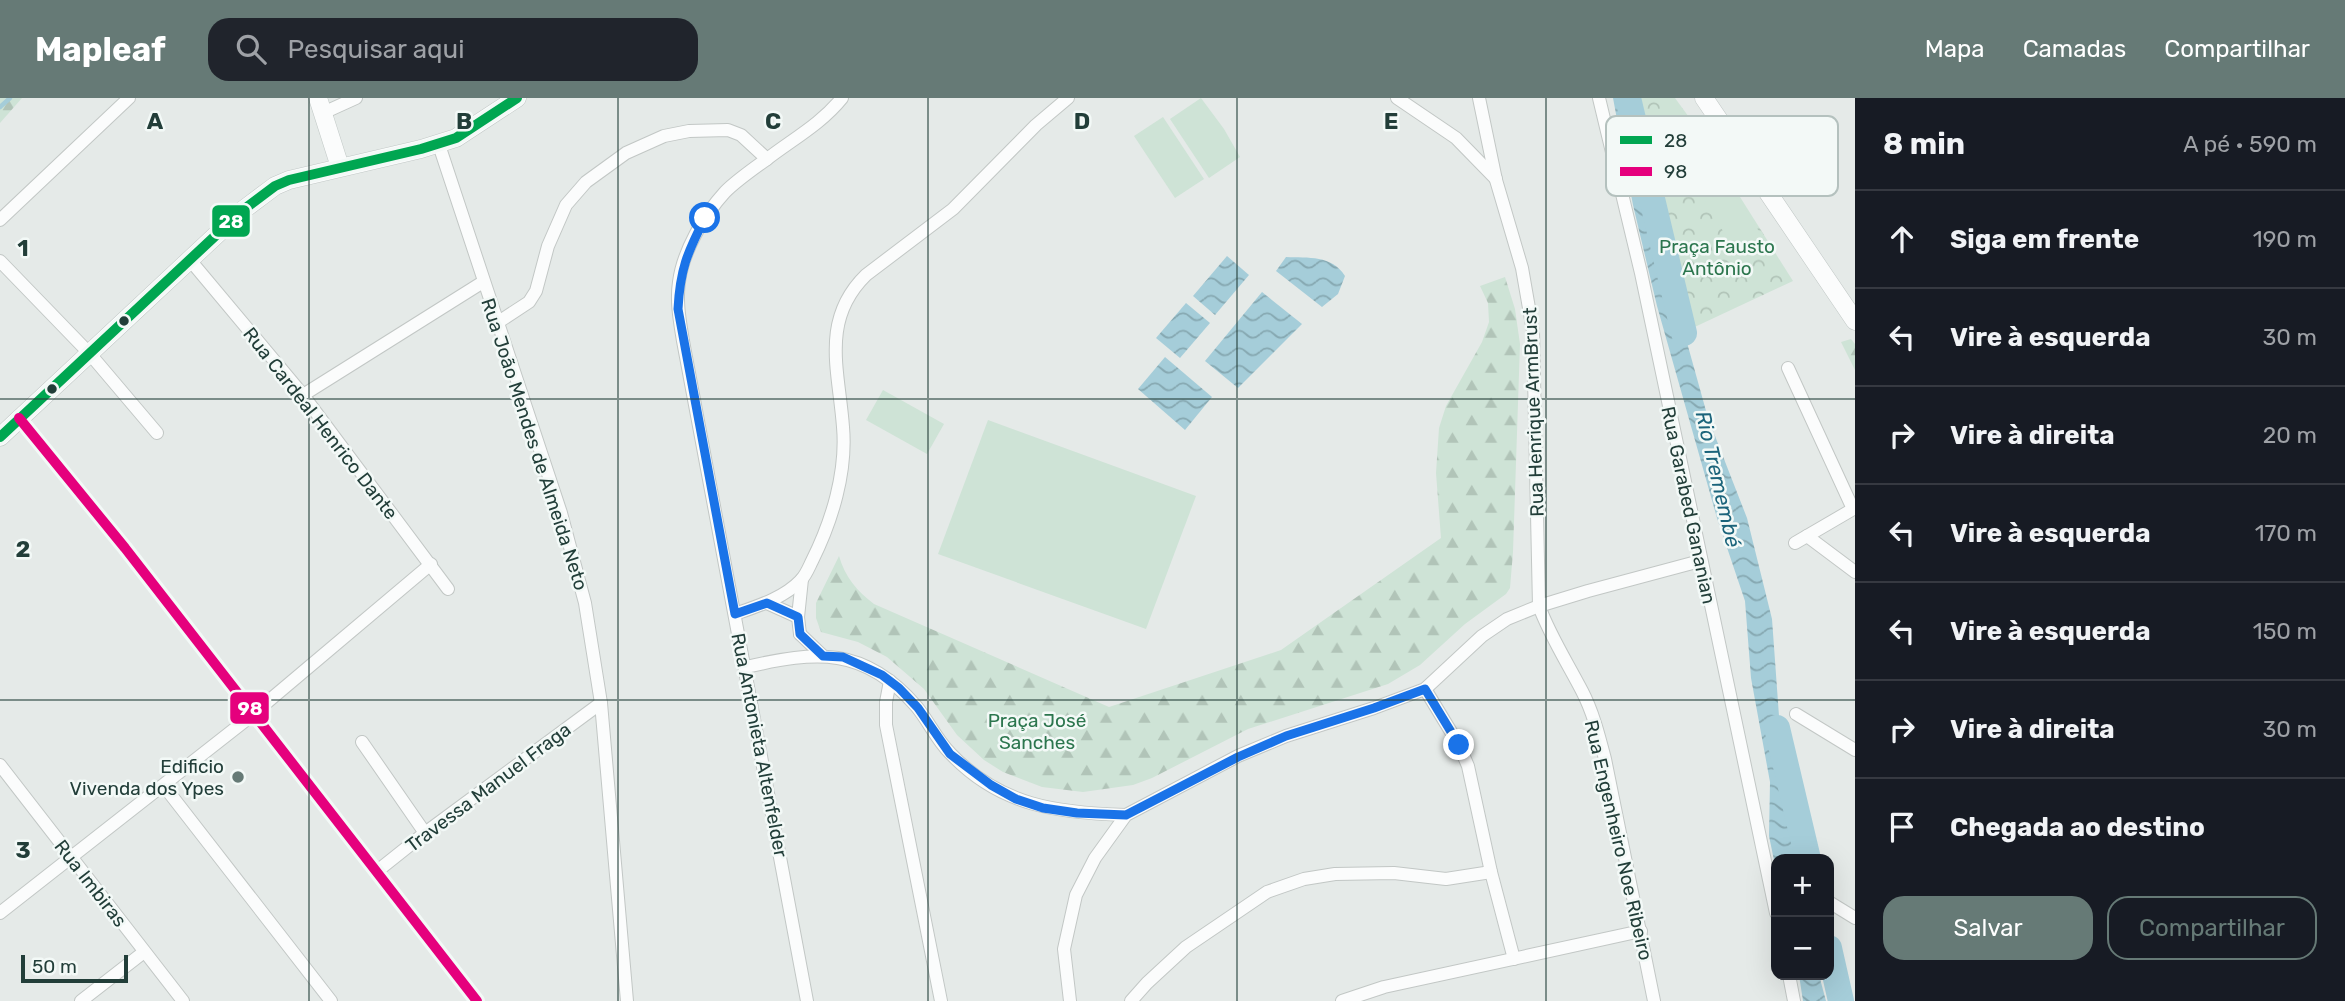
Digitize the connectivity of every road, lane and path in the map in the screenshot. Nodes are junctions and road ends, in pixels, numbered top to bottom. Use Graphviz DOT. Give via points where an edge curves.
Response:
graph roads {
  1 [pos="129,98"];
  2 [pos="356,98"];
  3 [pos="517,98"];
  4 [pos="842,98"];
  5 [pos="1068,98"];
  6 [pos="1396,98"];
  7 [pos="1479,98"];
  8 [pos="1599,98"];
  9 [pos="1704,98"];
  10 [pos="320,106"];
  11 [pos="1716,116"];
  12 [pos="1606,127"];
  13 [pos="439,145"];
  14 [pos="767,159"];
  15 [pos="340,167"];
  16 [pos="1496,180"];
  17 [pos="1623,196"];
  18 [pos="1770,196"];
  19 [pos="0,220"];
  20 [pos="190,260"];
  21 [pos="0,261"];
  22 [pos="483,282"];
  23 [pos="1855,321"];
  24 [pos="497,323"];
  25 [pos="90,354"];
  26 [pos="1788,368"];
  27 [pos="303,395"];
  28 [pos="19,418"];
  29 [pos="157,433"];
  30 [pos="0,436"];
  31 [pos="1854,509"];
  32 [pos="1700,561"];
  33 [pos="430,564"];
  34 [pos="1855,572"];
  35 [pos="802,579"];
  36 [pos="448,589"];
  37 [pos="767,603"];
  38 [pos="1539,606"];
  39 [pos="735,614"];
  40 [pos="798,617"];
  41 [pos="800,634"];
  42 [pos="823,656"];
  43 [pos="789,657"];
  44 [pos="746,667"];
  45 [pos="890,681"];
  46 [pos="1425,689"];
  47 [pos="601,703"];
  48 [pos="254,713"];
  49 [pos="1796,714"];
  50 [pos="362,742"];
  51 [pos="1855,750"];
  52 [pos="0,765"];
  53 [pos="164,786"];
  54 [pos="1126,815"];
  55 [pos="425,833"];
  56 [pos="70,858"];
  57 [pos="376,872"];
  58 [pos="1491,872"];
  59 [pos="1771,890"];
  60 [pos="1834,905"];
  61 [pos="0,913"];
  62 [pos="1855,918"];
  63 [pos="1641,931"];
  64 [pos="144,952"];
  65 [pos="1514,958"];
  66 [pos="1791,980"];
  67 [pos="475,1000"];
  68 [pos="81,1001"];
  69 [pos="183,1001"];
  70 [pos="331,1001"];
  71 [pos="627,1001"];
  72 [pos="807,1001"];
  73 [pos="941,1001"];
  74 [pos="1070,1001"];
  75 [pos="1131,1001"];
  76 [pos="1342,1001"];
  77 [pos="1654,1001"];
  78 [pos="1794,1001"];
  1 -- 19 [label="street"];
  2 -- 10 [label="street"];
  3 -- 13 [label="main road" via="476,127"];
  4 -- 14 [label="street, Rua Antonieta Altenfelder" via="809,130"];
  5 -- 35 [label="street" via="953,209 866,275 844,304 834,354 844,454 831,515"];
  6 -- 16 [label="street" via="1455,138"];
  7 -- 16 [label="street, Rua Henrique ArmBrust"];
  8 -- 12 [label="street, Rua Garabed Gananian"];
  9 -- 11 [label="main road"];
  10 -- 15 [label="main road"];
  13 -- 15 [label="main road"];
  13 -- 22 [label="street, Rua João Mendes de Almeida Neto"];
  14 -- 24 [label="street" via="741,135 727,130 664,136 626,153 586,182 566,205 536,291 529,302"];
  14 -- 39 [label="street, Rua Antonieta Altenfelder" via="725,192 705,218 679,281 683,341"];
  15 -- 20 [label="main road" via="275,186"];
  16 -- 38 [label="street, Rua Henrique ArmBrust" via="1522,268 1533,331"];
  17 -- 32 [label="street, Rua Garabed Gananian"];
  18 -- 23 [label="main road"];
  20 -- 25 [label="main road"];
  20 -- 27 [label="street, Rua Cardeal Henrico Dante"];
  21 -- 25 [label="street"];
  22 -- 24 [label="street, Rua João Mendes de Almeida Neto"];
  22 -- 27 [label="street"];
  24 -- 47 [label="street, Rua João Mendes de Almeida Neto" via="574,558"];
  25 -- 28 [label="main road"];
  25 -- 29 [label="street"];
  26 -- 31 [label="street"];
  27 -- 33 [label="street, Rua Cardeal Henrico Dante"];
  28 -- 30 [label="main road"];
  28 -- 48 [label="street"];
  31 -- 34 [label="street" via="1801,539"];
  32 -- 38 [label="street"];
  32 -- 59 [label="street, Rua Garabed Gananian"];
  33 -- 36 [label="street, Rua Cardeal Henrico Dante"];
  33 -- 48 [label="street"];
  35 -- 37 [label="street"];
  35 -- 40 [label="street"];
  37 -- 39 [label="street"];
  37 -- 40 [label="street"];
  38 -- 46 [label="street" via="1482,636"];
  38 -- 63 [label="street, Rua Engenheiro Noe Ribeiro" via="1596,724"];
  39 -- 44 [label="street, Rua Antonieta Altenfelder"];
  40 -- 41 [label="street"];
  41 -- 42 [label="street"];
  41 -- 43 [label="street"];
  42 -- 43 [label="street"];
  42 -- 45 [label="street" via="843,657"];
  43 -- 44 [label="street"];
  44 -- 72 [label="street, Rua Antonieta Altenfelder"];
  45 -- 54 [label="street" via="918,708 950,754 1016,799 1077,813"];
  45 -- 73 [label="street" via="886,725"];
  46 -- 54 [label="street" via="1286,736"];
  46 -- 58 [label="street" via="1468,766"];
  47 -- 55 [label="street, Travessa Manuel Fraga"];
  47 -- 71 [label="street, Rua João Mendes de Almeida Neto"];
  48 -- 53 [label="street"];
  48 -- 57 [label="street"];
  49 -- 51 [label="street"];
  50 -- 55 [label="street"];
  52 -- 56 [label="street, Rua Imbiras"];
  53 -- 56 [label="street"];
  53 -- 70 [label="street"];
  54 -- 74 [label="street" via="1076,895 1064,949"];
  55 -- 57 [label="street, Travessa Manuel Fraga"];
  56 -- 61 [label="street"];
  56 -- 64 [label="street, Rua Imbiras"];
  57 -- 67 [label="street"];
  58 -- 65 [label="street"];
  58 -- 75 [label="street" via="1446,879 1394,873 1304,879 1268,892 1186,947"];
  60 -- 62 [label="street"];
  63 -- 65 [label="street"];
  63 -- 77 [label="street, Rua Engenheiro Noe Ribeiro"];
  64 -- 68 [label="street"];
  64 -- 69 [label="street, Rua Imbiras"];
  65 -- 76 [label="street"];
  66 -- 78 [label="street"];
}
